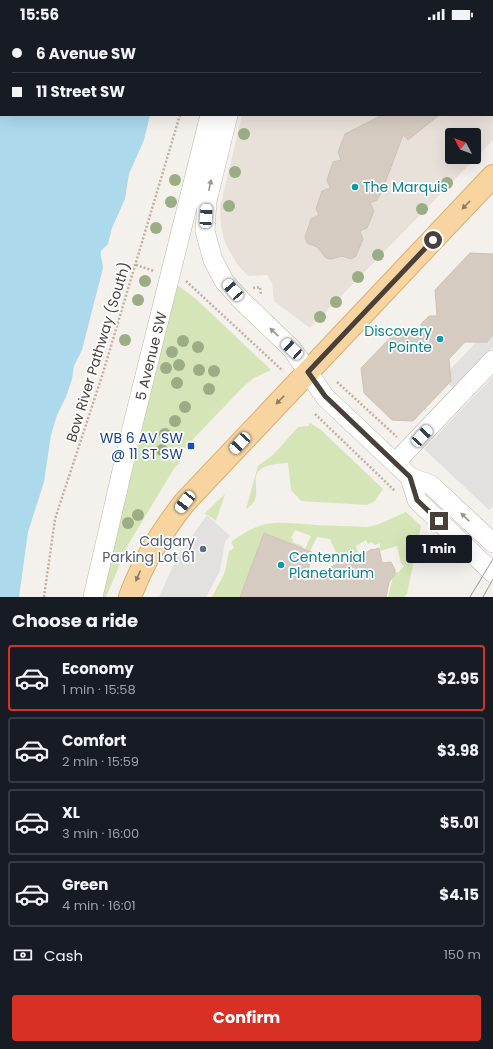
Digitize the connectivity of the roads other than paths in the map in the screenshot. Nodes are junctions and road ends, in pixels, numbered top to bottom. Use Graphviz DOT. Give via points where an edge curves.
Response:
graph roads {
  1 [pos="210,116"];
  2 [pos="228,116"];
  3 [pos="493,176"];
  4 [pos="493,360"];
  5 [pos="308,372"];
  6 [pos="396,463"];
  7 [pos="410,477"];
  8 [pos="493,544"];
  9 [pos="492,571"];
  10 [pos="93,597"];
  11 [pos="130,597"];
  1 -- 10 [label="street, 5 Avenue SW" via="130,436"];
  5 -- 2 [label="street, one-way" via="292,349 224,281 213,260 206,231 207,201"];
  3 -- 5 [label="main road, one-way"];
  4 -- 6 [label="street"];
  5 -- 6 [label="street" via="325,396"];
  5 -- 11 [label="main road, one-way" via="185,502 162,532 138,575"];
  6 -- 7 [label="street"];
  8 -- 7 [label="street, one-way" via="431,484"];
  7 -- 9 [label="street" via="417,500"];
}
